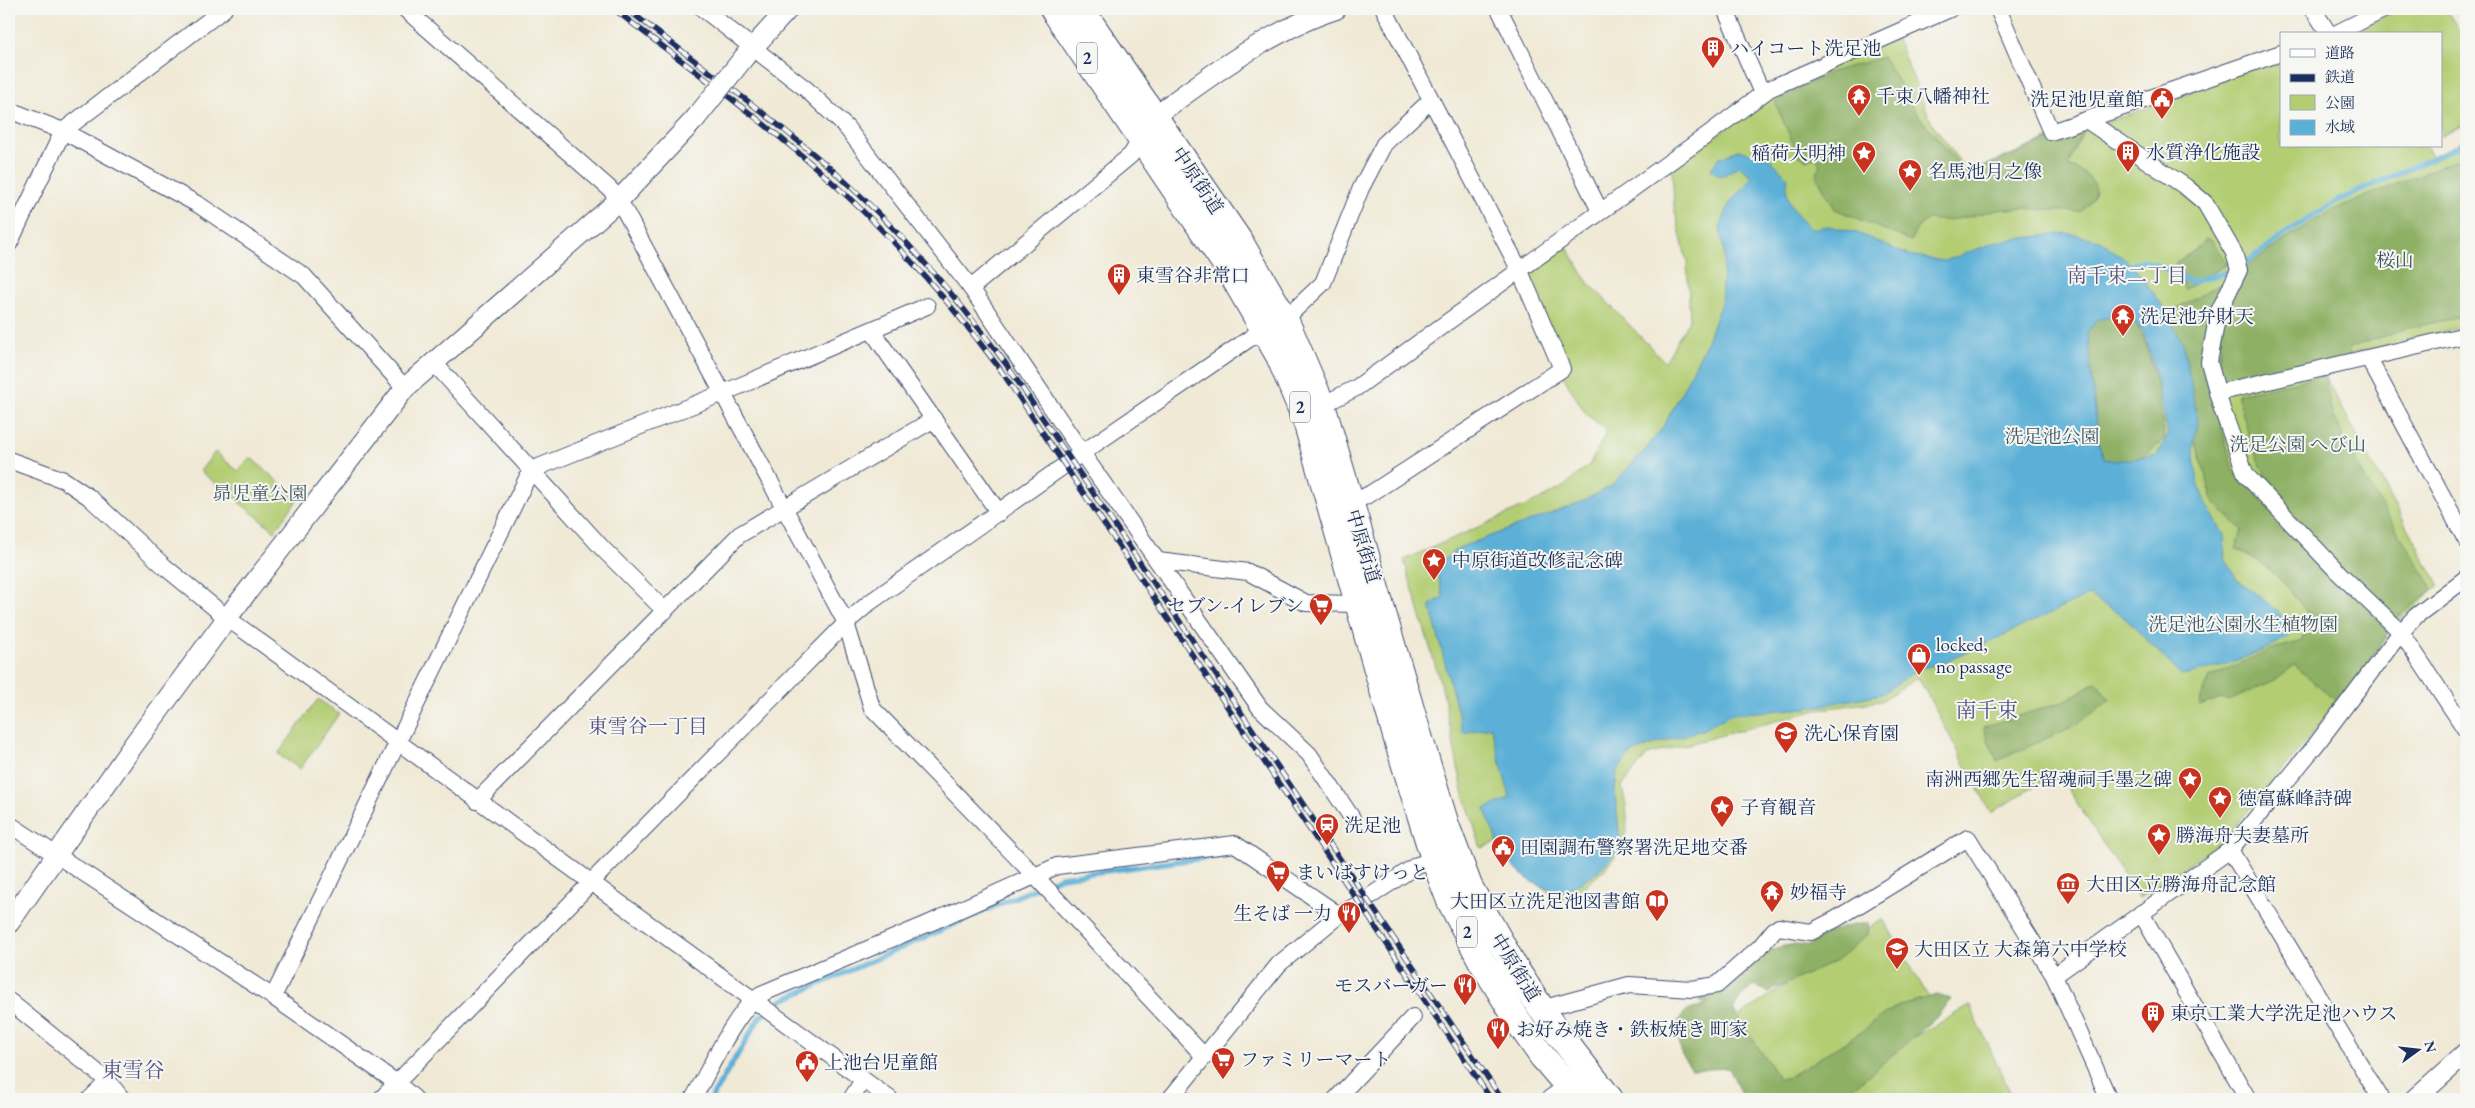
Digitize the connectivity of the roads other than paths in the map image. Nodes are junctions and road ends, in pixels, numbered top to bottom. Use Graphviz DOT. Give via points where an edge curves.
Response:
graph roads {
  1 [pos="224,9"];
  2 [pos="405,9"];
  3 [pos="703,9"];
  4 [pos="788,9"];
  5 [pos="1053,9"];
  6 [pos="1081,9"];
  7 [pos="1336,9"];
  8 [pos="1384,9"];
  9 [pos="1499,9"];
  10 [pos="1725,9"];
  11 [pos="1950,9"];
  12 [pos="1998,9"];
  13 [pos="2313,9"];
  14 [pos="2385,9"];
  15 [pos="2328,32"];
  16 [pos="2339,32"];
  17 [pos="749,51"];
  18 [pos="2280,53"];
  19 [pos="1762,93"];
  20 [pos="1431,100"];
  21 [pos="9,110"];
  22 [pos="1155,116"];
  23 [pos="2088,121"];
  24 [pos="63,131"];
  25 [pos="1141,138"];
  26 [pos="619,200"];
  27 [pos="1600,211"];
  28 [pos="9,244"];
  29 [pos="1519,269"];
  30 [pos="971,288"];
  31 [pos="926,306"];
  32 [pos="1275,324"];
  33 [pos="872,331"];
  34 [pos="2466,335"];
  35 [pos="2369,359"];
  36 [pos="434,363"];
  37 [pos="405,388"];
  38 [pos="723,393"];
  39 [pos="2217,393"];
  40 [pos="1322,405"];
  41 [pos="934,419"];
  42 [pos="1082,452"];
  43 [pos="9,460"];
  44 [pos="531,470"];
  45 [pos="1351,503"];
  46 [pos="783,507"];
  47 [pos="999,513"];
  48 [pos="2466,540"];
  49 [pos="1158,561"];
  50 [pos="2466,578"];
  51 [pos="1358,604"];
  52 [pos="665,611"];
  53 [pos="227,618"];
  54 [pos="846,623"];
  55 [pos="2401,632"];
  56 [pos="2466,730"];
  57 [pos="397,744"];
  58 [pos="477,801"];
  59 [pos="1352,818"];
  60 [pos="9,824"];
  61 [pos="2230,850"];
  62 [pos="57,854"];
  63 [pos="1445,856"];
  64 [pos="1035,876"];
  65 [pos="590,882"];
  66 [pos="1372,895"];
  67 [pos="1357,905"];
  68 [pos="2141,913"];
  69 [pos="1339,916"];
  70 [pos="9,922"];
  71 [pos="2054,976"];
  72 [pos="273,997"];
  73 [pos="751,1000"];
  74 [pos="9,1001"];
  75 [pos="1542,1009"];
  76 [pos="1413,1017"];
  77 [pos="2466,1053"];
  78 [pos="1204,1055"];
  79 [pos="864,1080"];
  80 [pos="108,1081"];
  81 [pos="397,1083"];
  82 [pos="1570,1089"];
  83 [pos="90,1099"];
  84 [pos="122,1099"];
  85 [pos="381,1099"];
  86 [pos="414,1099"];
  87 [pos="693,1099"];
  88 [pos="852,1099"];
  89 [pos="890,1099"];
  90 [pos="1170,1099"];
  91 [pos="1336,1099"];
  92 [pos="1610,1099"];
  93 [pos="2109,1099"];
  94 [pos="2248,1099"];
  95 [pos="2381,1099"];
  96 [pos="2415,1099"];
  1 -- 24 [label="street"];
  2 -- 26 [label="street"];
  3 -- 17 [label="street"];
  4 -- 17 [label="street"];
  5 -- 25 [label="main road, 中原街道 / 2"];
  6 -- 22 [label="main road, 中原街道 / 2"];
  7 -- 22 [label="street" via="1306,18 1264,42"];
  8 -- 20 [label="street"];
  9 -- 27 [label="street"];
  10 -- 19 [label="street"];
  11 -- 19 [label="street"];
  12 -- 23 [label="street" via="2051,132"];
  13 -- 15 [label="street"];
  14 -- 16 [label="street"];
  17 -- 26 [label="street, bridge" via="695,119"];
  17 -- 30 [label="street" via="806,89 846,128"];
  18 -- 23 [label="street"];
  19 -- 27 [label="street"];
  20 -- 29 [label="street"];
  20 -- 32 [label="street" via="1384,144 1361,188 1323,283"];
  21 -- 24 [label="street"];
  22 -- 25 [label="street"];
  22 -- 32 [label="main road, 中原街道 / 2" via="1240,242"];
  23 -- 39 [label="street" via="2186,187 2204,203 2234,253 2239,270 2218,314 2210,362"];
  24 -- 28 [label="street"];
  24 -- 37 [label="street" via="199,205 304,276"];
  25 -- 30 [label="street" via="1131,155"];
  25 -- 32 [label="main road, 中原街道 / 2" via="1230,271"];
  26 -- 36 [label="street"];
  26 -- 38 [label="street"];
  27 -- 29 [label="street"];
  29 -- 40 [label="street" via="1356,388"];
  29 -- 45 [label="street" via="1562,369 1370,494"];
  30 -- 42 [label="street"];
  31 -- 33 [label="street"];
  32 -- 40 [label="main road, 中原街道 / 2"];
  32 -- 42 [label="street"];
  32 -- 51 [label="main road, 中原街道 / 2"];
  33 -- 38 [label="street"];
  33 -- 41 [label="street"];
  34 -- 35 [label="street"];
  35 -- 39 [label="street"];
  35 -- 48 [label="street"];
  36 -- 37 [label="street"];
  36 -- 44 [label="street"];
  37 -- 53 [label="street"];
  38 -- 44 [label="street"];
  38 -- 46 [label="street"];
  39 -- 55 [label="street" via="2246,475 2340,574"];
  40 -- 45 [label="main road, 中原街道 / 2"];
  41 -- 46 [label="street"];
  41 -- 47 [label="street"];
  42 -- 47 [label="street"];
  42 -- 49 [label="street"];
  43 -- 53 [label="street" via="64,480 89,497 165,567"];
  44 -- 52 [label="street"];
  44 -- 57 [label="street"];
  45 -- 63 [label="main road, 中原街道 / 2" via="1415,723"];
  46 -- 52 [label="street" via="739,535"];
  46 -- 54 [label="street"];
  47 -- 54 [label="street" via="869,603"];
  49 -- 51 [label="street" via="1248,572 1306,603"];
  49 -- 59 [label="street" via="1260,708 1309,754"];
  50 -- 55 [label="street" via="2416,616"];
  51 -- 63 [label="main road, 中原街道 / 2"];
  52 -- 58 [label="street"];
  53 -- 57 [label="street"];
  53 -- 62 [label="street"];
  54 -- 64 [label="street" via="872,708"];
  54 -- 65 [label="street"];
  55 -- 56 [label="street"];
  55 -- 61 [label="street" via="2315,746"];
  57 -- 58 [label="street"];
  57 -- 72 [label="street"];
  58 -- 65 [label="street"];
  60 -- 62 [label="street"];
  61 -- 68 [label="street"];
  61 -- 95 [label="street"];
  62 -- 70 [label="street"];
  62 -- 72 [label="street"];
  63 -- 66 [label="street" via="1416,865"];
  63 -- 75 [label="main road, 中原街道 / 2" via="1469,886"];
  63 -- 82 [label="main road, 中原街道 / 2" via="1450,901 1482,962 1523,1029"];
  64 -- 69 [label="street" via="1062,865 1234,844"];
  64 -- 73 [label="street"];
  64 -- 78 [label="street"];
  65 -- 73 [label="street"];
  65 -- 81 [label="street"];
  67 -- 69 [label="street"];
  68 -- 71 [label="street"];
  68 -- 94 [label="street"];
  69 -- 78 [label="street" via="1279,964"];
  71 -- 75 [label="street" via="1968,838 1811,932 1779,927 1718,986 1692,989 1629,985"];
  71 -- 93 [label="street"];
  72 -- 81 [label="street"];
  73 -- 79 [label="street"];
  73 -- 87 [label="street"];
  74 -- 80 [label="street"];
  75 -- 82 [label="main road, 中原街道 / 2"];
  76 -- 91 [label="street"];
  77 -- 96 [label="street"];
  78 -- 90 [label="street"];
  79 -- 88 [label="street"];
  79 -- 89 [label="street"];
  80 -- 83 [label="street"];
  80 -- 84 [label="street"];
  81 -- 85 [label="street"];
  81 -- 86 [label="street"];
  82 -- 92 [label="main road, 中原街道 / 2"];
}
